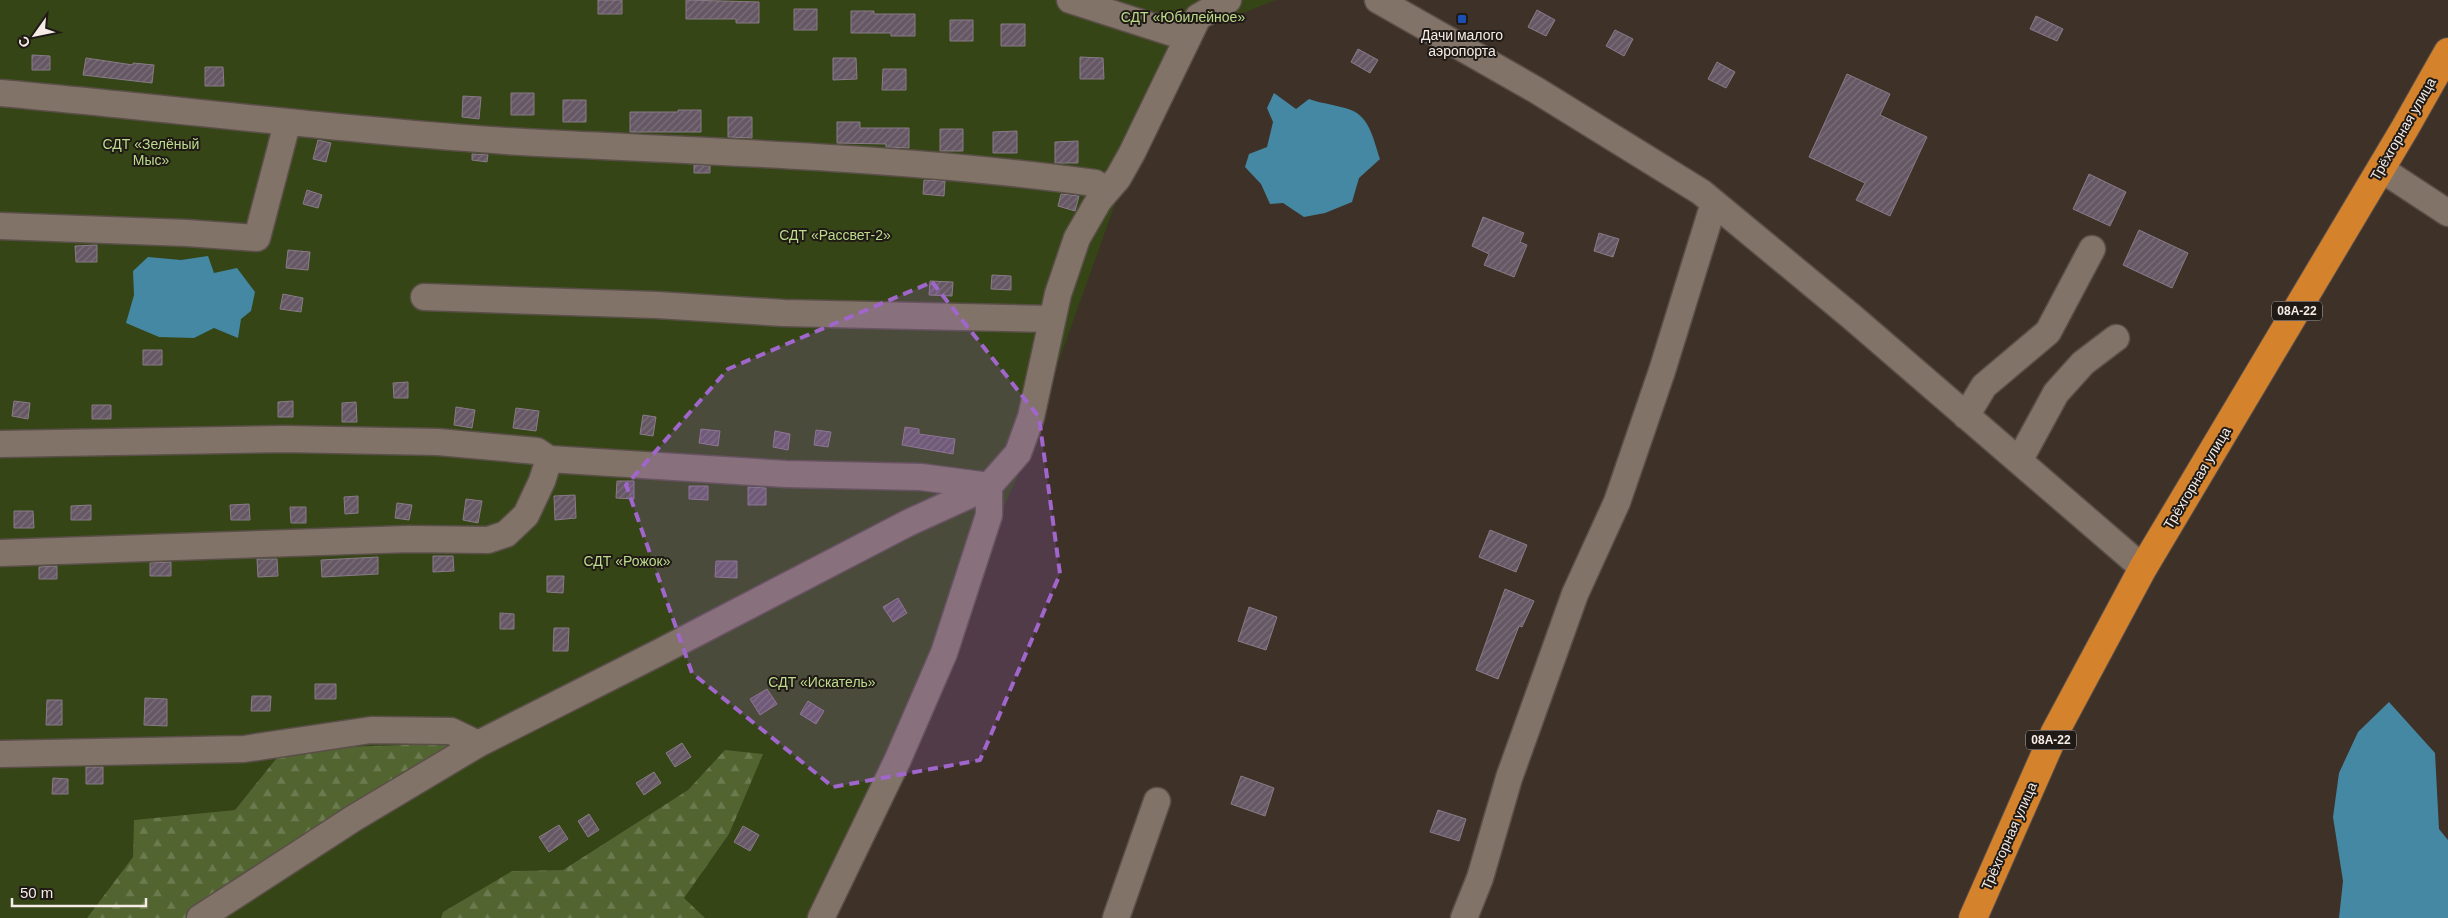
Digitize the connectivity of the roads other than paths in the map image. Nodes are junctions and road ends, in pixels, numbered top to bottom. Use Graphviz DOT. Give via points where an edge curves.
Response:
graph roads {
  1 [pos="1070,0"];
  2 [pos="1228,0"];
  3 [pos="1382,1"];
  4 [pos="1197,18"];
  5 [pos="2448,52"];
  6 [pos="0,94"];
  7 [pos="287,124"];
  8 [pos="2381,169"];
  9 [pos="1102,196"];
  10 [pos="1714,202"];
  11 [pos="2448,213"];
  12 [pos="0,226"];
  13 [pos="2092,249"];
  14 [pos="424,297"];
  15 [pos="1051,320"];
  16 [pos="2116,338"];
  17 [pos="1966,416"];
  18 [pos="0,444"];
  19 [pos="549,459"];
  20 [pos="2019,461"];
  21 [pos="989,486"];
  22 [pos="0,553"];
  23 [pos="2143,568"];
  24 [pos="478,744"];
  25 [pos="0,754"];
  26 [pos="1158,802"];
  27 [pos="200,918"];
  28 [pos="820,918"];
  29 [pos="1116,918"];
  30 [pos="1464,918"];
  31 [pos="1973,918"];
  1 -- 4 [label="street"];
  2 -- 4 [label="street"];
  3 -- 10 [label="street" via="1598,127"];
  4 -- 9 [label="street" via="1132,153 1118,178"];
  5 -- 8 [label="highway, Трёхгорная улица / 08А-22"];
  6 -- 7 [label="street" via="226,115"];
  7 -- 9 [label="street" via="503,140 874,160 1094,183"];
  7 -- 12 [label="street" via="257,238"];
  8 -- 11 [label="street"];
  8 -- 23 [label="highway, Трёхгорная улица / 08А-22"];
  9 -- 15 [label="street" via="1078,238"];
  10 -- 17 [label="street"];
  10 -- 30 [label="street" via="1662,371 1616,502 1575,594 1509,778 1483,870"];
  13 -- 17 [label="street" via="2048,332 1984,386"];
  14 -- 15 [label="street" via="784,313"];
  15 -- 21 [label="street" via="1031,417 1018,453"];
  16 -- 20 [label="street" via="2083,363 2056,393"];
  17 -- 20 [label="street"];
  18 -- 19 [label="street" via="284,439 438,442 537,451"];
  19 -- 21 [label="street" via="786,474 921,477"];
  19 -- 22 [label="street" via="526,515 506,534 488,540 409,539"];
  20 -- 23 [label="street"];
  21 -- 24 [label="street" via="908,523"];
  21 -- 28 [label="street" via="989,515 944,653 898,759"];
  23 -- 31 [label="highway, Трёхгорная улица / 08А-22" via="2054,732"];
  24 -- 25 [label="street" via="451,731 371,730 244,749"];
  24 -- 27 [label="street" via="354,818"];
  26 -- 29 [label="street"];
}
